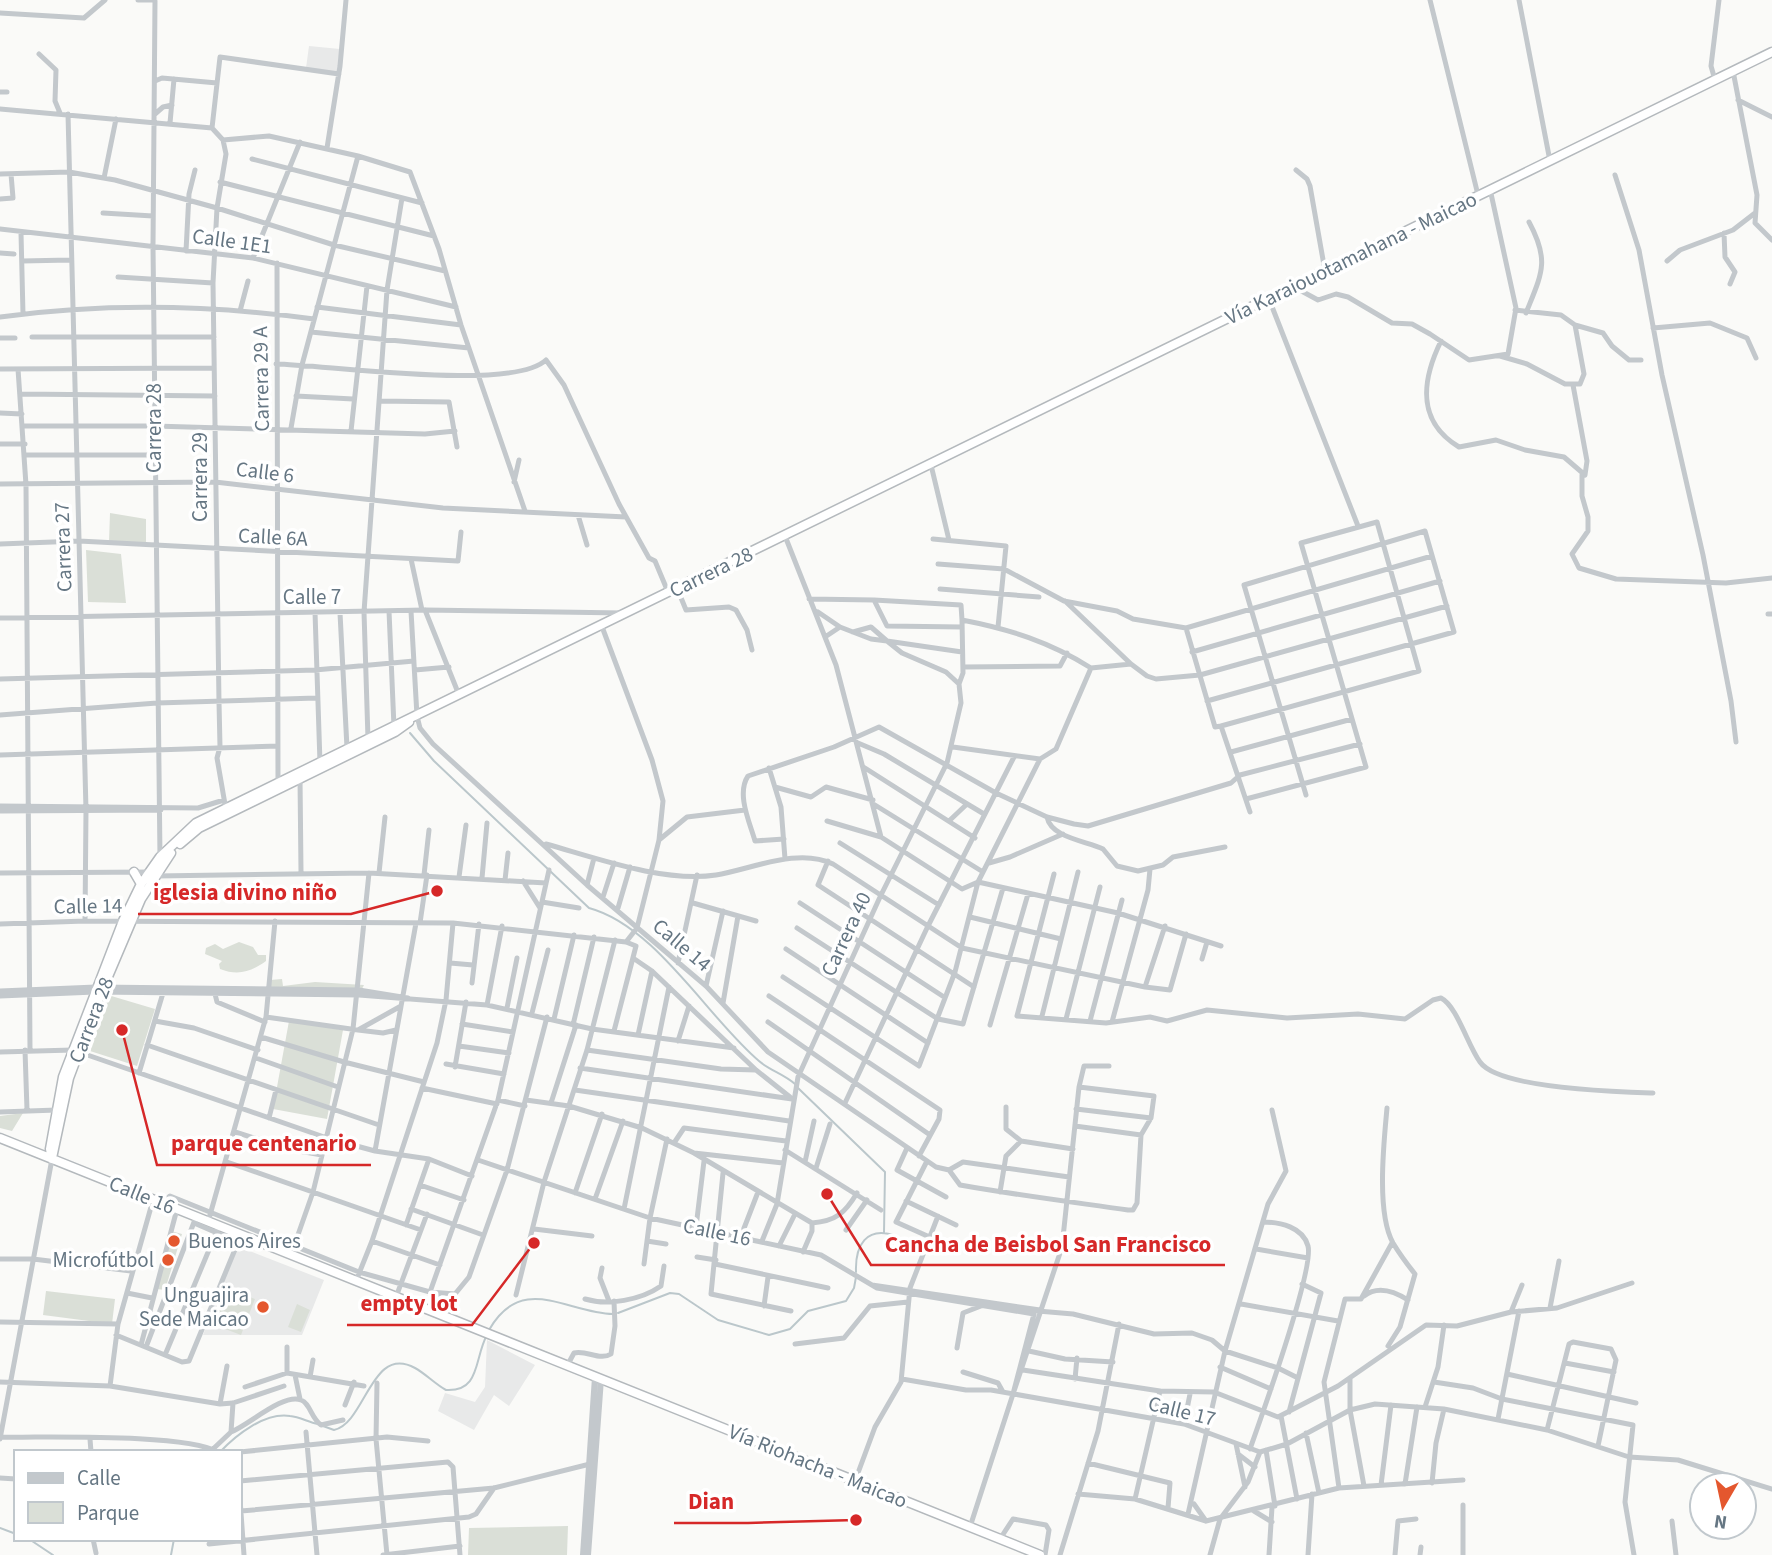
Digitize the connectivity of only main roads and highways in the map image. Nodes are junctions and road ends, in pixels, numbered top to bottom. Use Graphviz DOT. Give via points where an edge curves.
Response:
graph roads {
  1 [pos="1772,52"];
  2 [pos="931,465"];
  3 [pos="368,741"];
  4 [pos="320,764"];
  5 [pos="278,785"];
  6 [pos="225,807"];
  7 [pos="134,872"];
  8 [pos="152,874"];
  9 [pos="141,884"];
  10 [pos="128,921"];
  11 [pos="76,1051"];
  12 [pos="0,1138"];
  13 [pos="52,1159"];
  14 [pos="598,1378"];
  15 [pos="1040,1555"];
  1 -- 2 [label="highway, Vía Karaiouotamahana - Maicao"];
  2 -- 3 [label="highway, Carrera 28"];
  3 -- 4 [label="highway, Carrera 28"];
  3 -- 4 [label="highway, Carrera 28"];
  4 -- 5 [label="highway, Carrera 28"];
  4 -- 5 [label="highway, Carrera 28" via="300,778"];
  5 -- 6 [label="highway, Carrera 28"];
  6 -- 8 [label="highway, Carrera 28"];
  6 -- 8 [label="highway, Carrera 28" via="196,823 160,857"];
  7 -- 9 [label="highway"];
  8 -- 9 [label="highway, Carrera 28"];
  8 -- 10 [label="highway, Carrera 28"];
  9 -- 10 [label="highway, Carrera 28"];
  10 -- 11 [label="highway, Carrera 28"];
  11 -- 13 [label="highway, Carrera 28"];
  11 -- 13 [label="highway, Carrera 28" via="63,1077"];
  12 -- 13 [label="highway, Calle 16"];
  13 -- 14 [label="highway, Calle 16" via="240,1238 292,1250 356,1281"];
  14 -- 15 [label="highway, Vía Riohacha - Maicao"];
}
